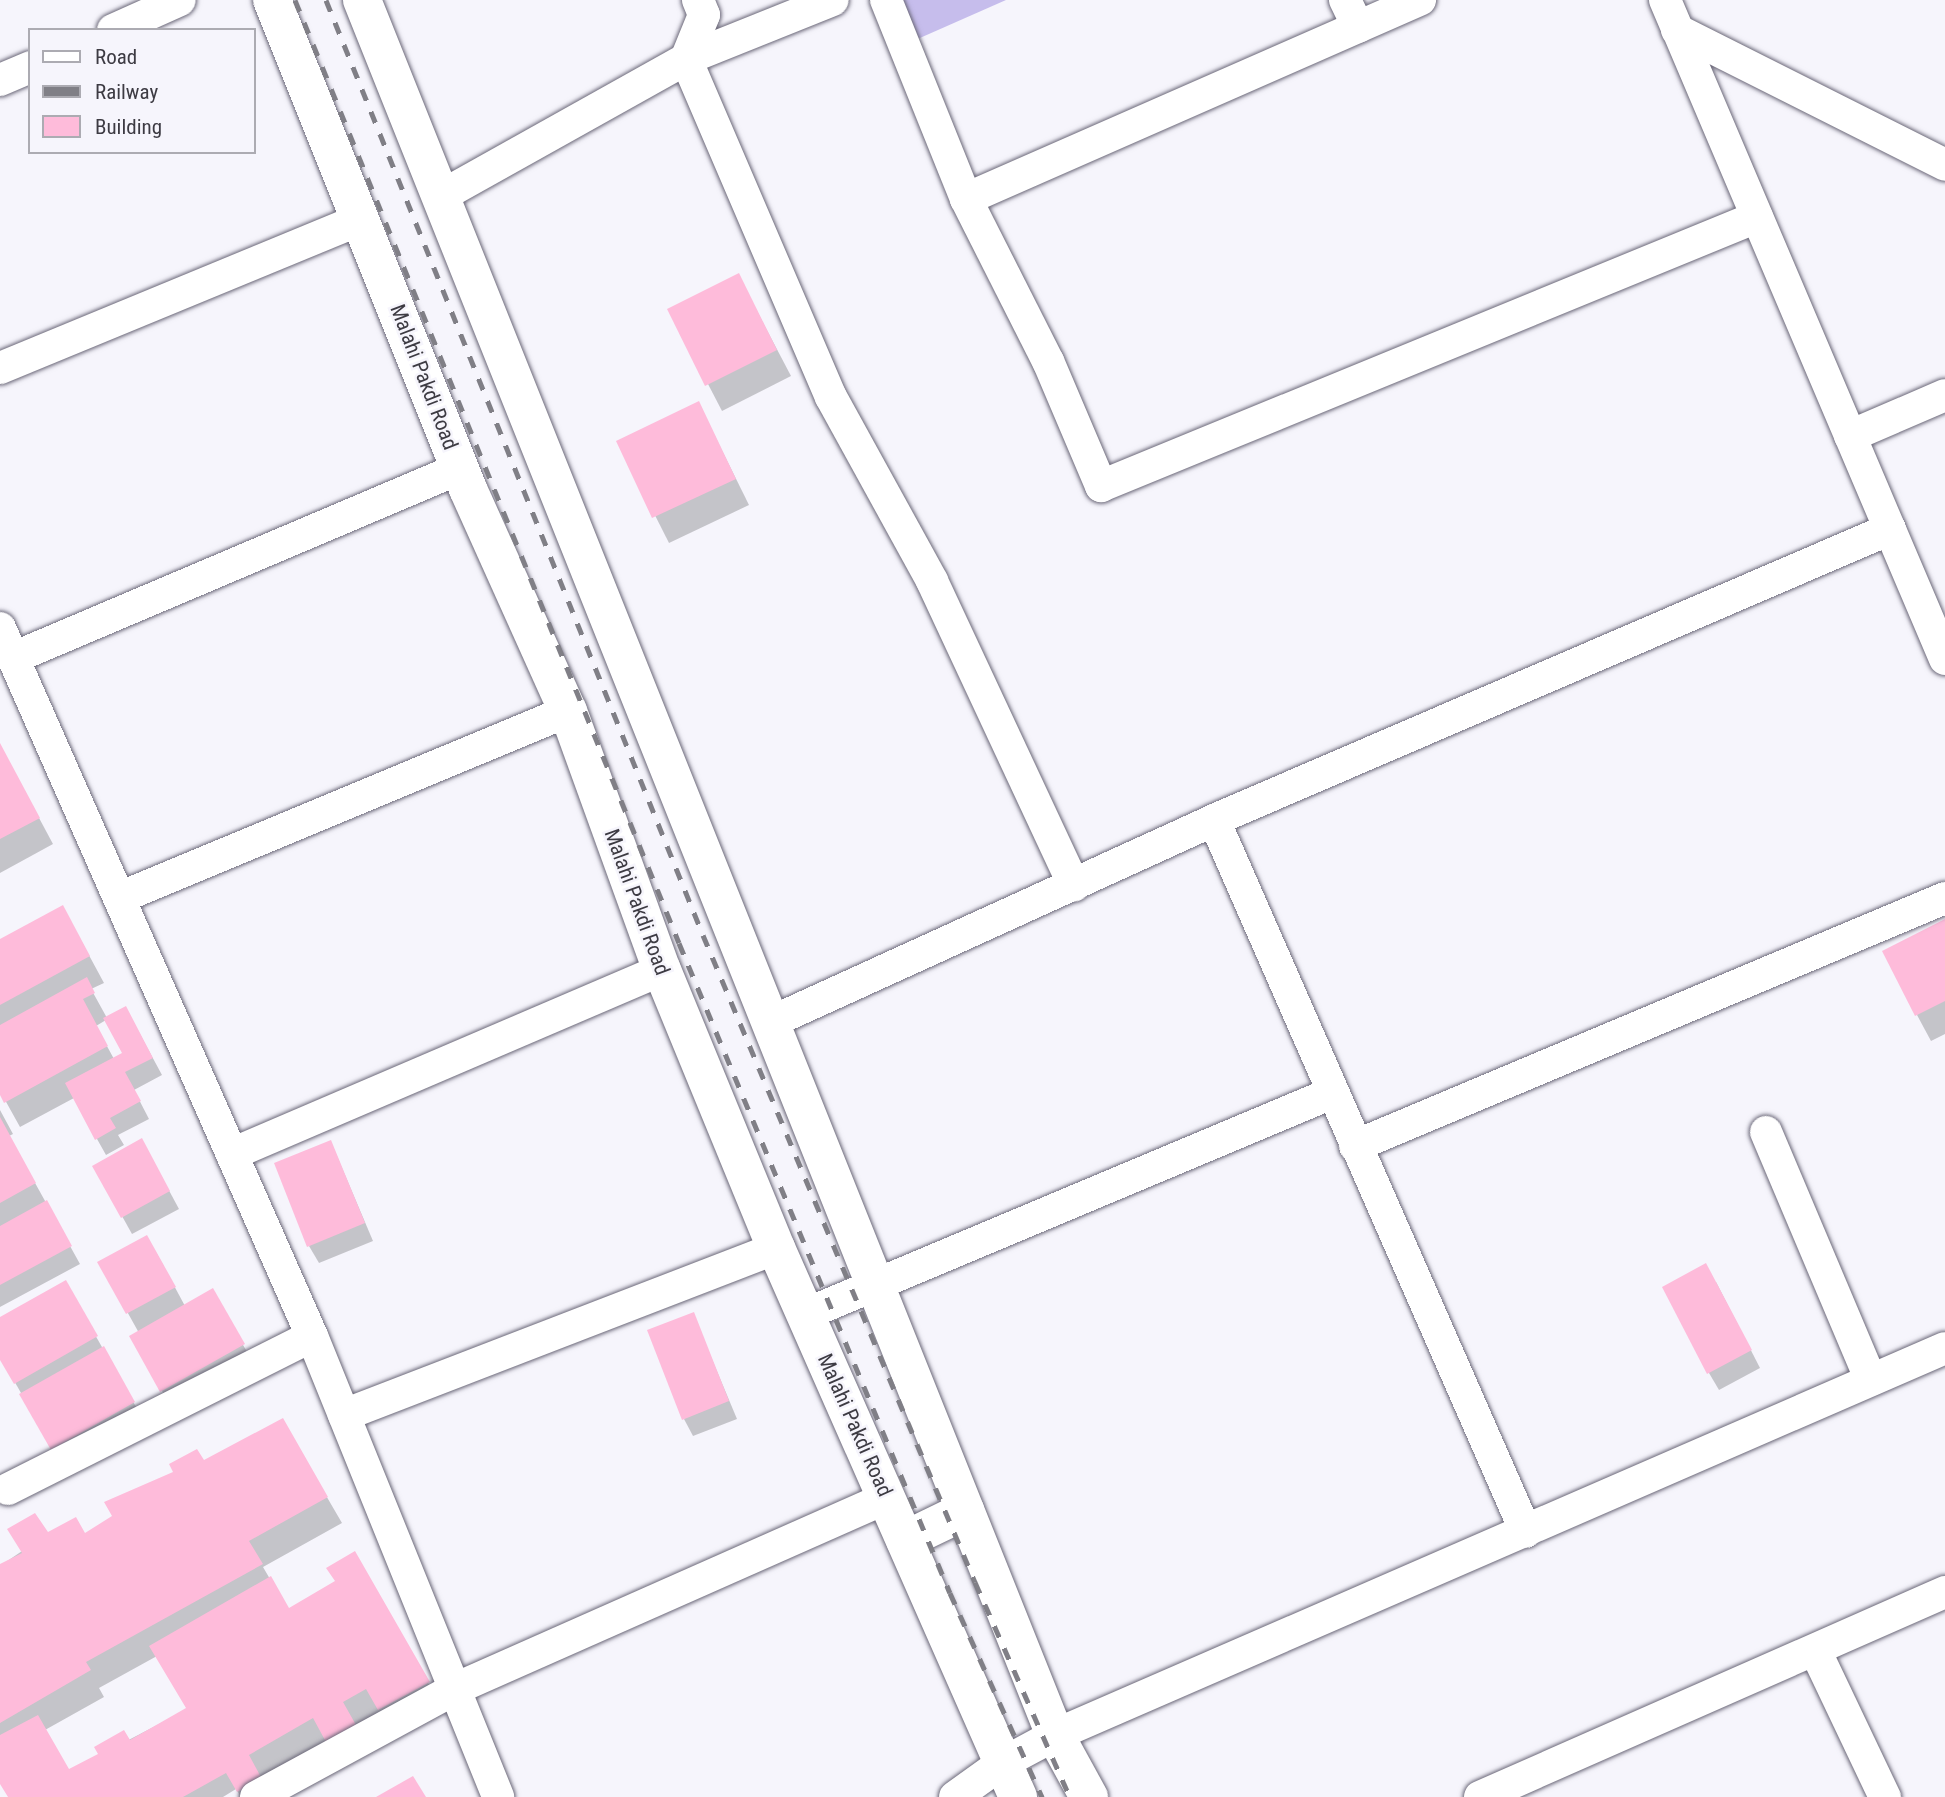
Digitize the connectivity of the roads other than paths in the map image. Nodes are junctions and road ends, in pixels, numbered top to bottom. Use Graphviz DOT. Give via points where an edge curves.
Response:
graph roads {
  1 [pos="180,0"];
  2 [pos="272,0"];
  3 [pos="362,0"];
  4 [pos="698,0"];
  5 [pos="833,0"];
  6 [pos="886,0"];
  7 [pos="1420,0"];
  8 [pos="1671,9"];
  9 [pos="1351,14"];
  10 [pos="117,28"];
  11 [pos="686,59"];
  12 [pos="28,68"];
  13 [pos="0,80"];
  14 [pos="1945,165"];
  15 [pos="443,195"];
  16 [pos="966,199"];
  17 [pos="1757,217"];
  18 [pos="362,219"];
  19 [pos="0,368"];
  20 [pos="1945,395"];
  21 [pos="1850,436"];
  22 [pos="460,468"];
  23 [pos="1890,529"];
  24 [pos="0,628"];
  25 [pos="1945,659"];
  26 [pos="12,676"];
  27 [pos="568,711"];
  28 [pos="1214,820"];
  29 [pos="1074,886"];
  30 [pos="119,898"];
  31 [pos="1945,898"];
  32 [pos="662,970"];
  33 [pos="769,1023"];
  34 [pos="1332,1093"];
  35 [pos="1766,1132"];
  36 [pos="1355,1146"];
  37 [pos="232,1154"];
  38 [pos="776,1248"];
  39 [pos="875,1286"];
  40 [pos="806,1314"];
  41 [pos="312,1336"];
  42 [pos="1945,1348"];
  43 [pos="1871,1380"];
  44 [pos="344,1415"];
  45 [pos="3,1486"];
  46 [pos="887,1498"];
  47 [pos="965,1511"];
  48 [pos="1526,1532"];
  49 [pos="905,1539"];
  50 [pos="1945,1592"];
  51 [pos="1816,1652"];
  52 [pos="455,1689"];
  53 [pos="1055,1735"];
  54 [pos="1010,1781"];
  55 [pos="256,1797"];
  56 [pos="498,1797"];
  57 [pos="955,1797"];
  58 [pos="1089,1797"];
  59 [pos="1480,1797"];
  60 [pos="1885,1797"];
  1 -- 10 [label="street"];
  2 -- 18 [label="main road, Malahi Pakdi Road"];
  3 -- 15 [label="main road"];
  4 -- 11 [label="street" via="704,15"];
  5 -- 11 [label="street"];
  6 -- 16 [label="street"];
  7 -- 9 [label="street"];
  8 -- 14 [label="street"];
  8 -- 17 [label="street"];
  9 -- 16 [label="street"];
  11 -- 15 [label="street"];
  11 -- 29 [label="street" via="831,397 932,581"];
  12 -- 13 [label="street"];
  15 -- 33 [label="main road" via="543,461"];
  16 -- 17 [label="street" via="1048,361 1101,486"];
  17 -- 21 [label="street"];
  18 -- 19 [label="street"];
  18 -- 22 [label="main road, Malahi Pakdi Road"];
  20 -- 21 [label="street"];
  21 -- 23 [label="street"];
  22 -- 26 [label="street"];
  22 -- 27 [label="main road, Malahi Pakdi Road"];
  23 -- 25 [label="street"];
  23 -- 28 [label="street"];
  24 -- 26 [label="street"];
  26 -- 30 [label="street"];
  27 -- 30 [label="street"];
  27 -- 32 [label="main road, Malahi Pakdi Road"];
  28 -- 29 [label="street"];
  28 -- 34 [label="street"];
  29 -- 33 [label="street"];
  30 -- 37 [label="street"];
  31 -- 36 [label="street"];
  32 -- 37 [label="street"];
  32 -- 38 [label="main road, Malahi Pakdi Road"];
  33 -- 39 [label="main road"];
  34 -- 36 [label="street"];
  34 -- 39 [label="street"];
  35 -- 43 [label="street"];
  36 -- 48 [label="street"];
  37 -- 41 [label="street"];
  38 -- 40 [label="main road, Malahi Pakdi Road"];
  38 -- 44 [label="street"];
  39 -- 40 [label="street"];
  39 -- 47 [label="main road"];
  40 -- 46 [label="main road, Malahi Pakdi Road"];
  41 -- 44 [label="street"];
  41 -- 45 [label="street"];
  42 -- 43 [label="street"];
  43 -- 48 [label="street"];
  44 -- 52 [label="street"];
  46 -- 49 [label="main road, Malahi Pakdi Road"];
  46 -- 52 [label="street"];
  47 -- 49 [label="main road"];
  47 -- 53 [label="main road"];
  48 -- 53 [label="street"];
  49 -- 54 [label="main road, Malahi Pakdi Road"];
  50 -- 51 [label="street"];
  51 -- 59 [label="street"];
  51 -- 60 [label="street"];
  52 -- 55 [label="street"];
  52 -- 56 [label="street"];
  53 -- 54 [label="street"];
  53 -- 58 [label="main road"];
  54 -- 57 [label="street"];
}
